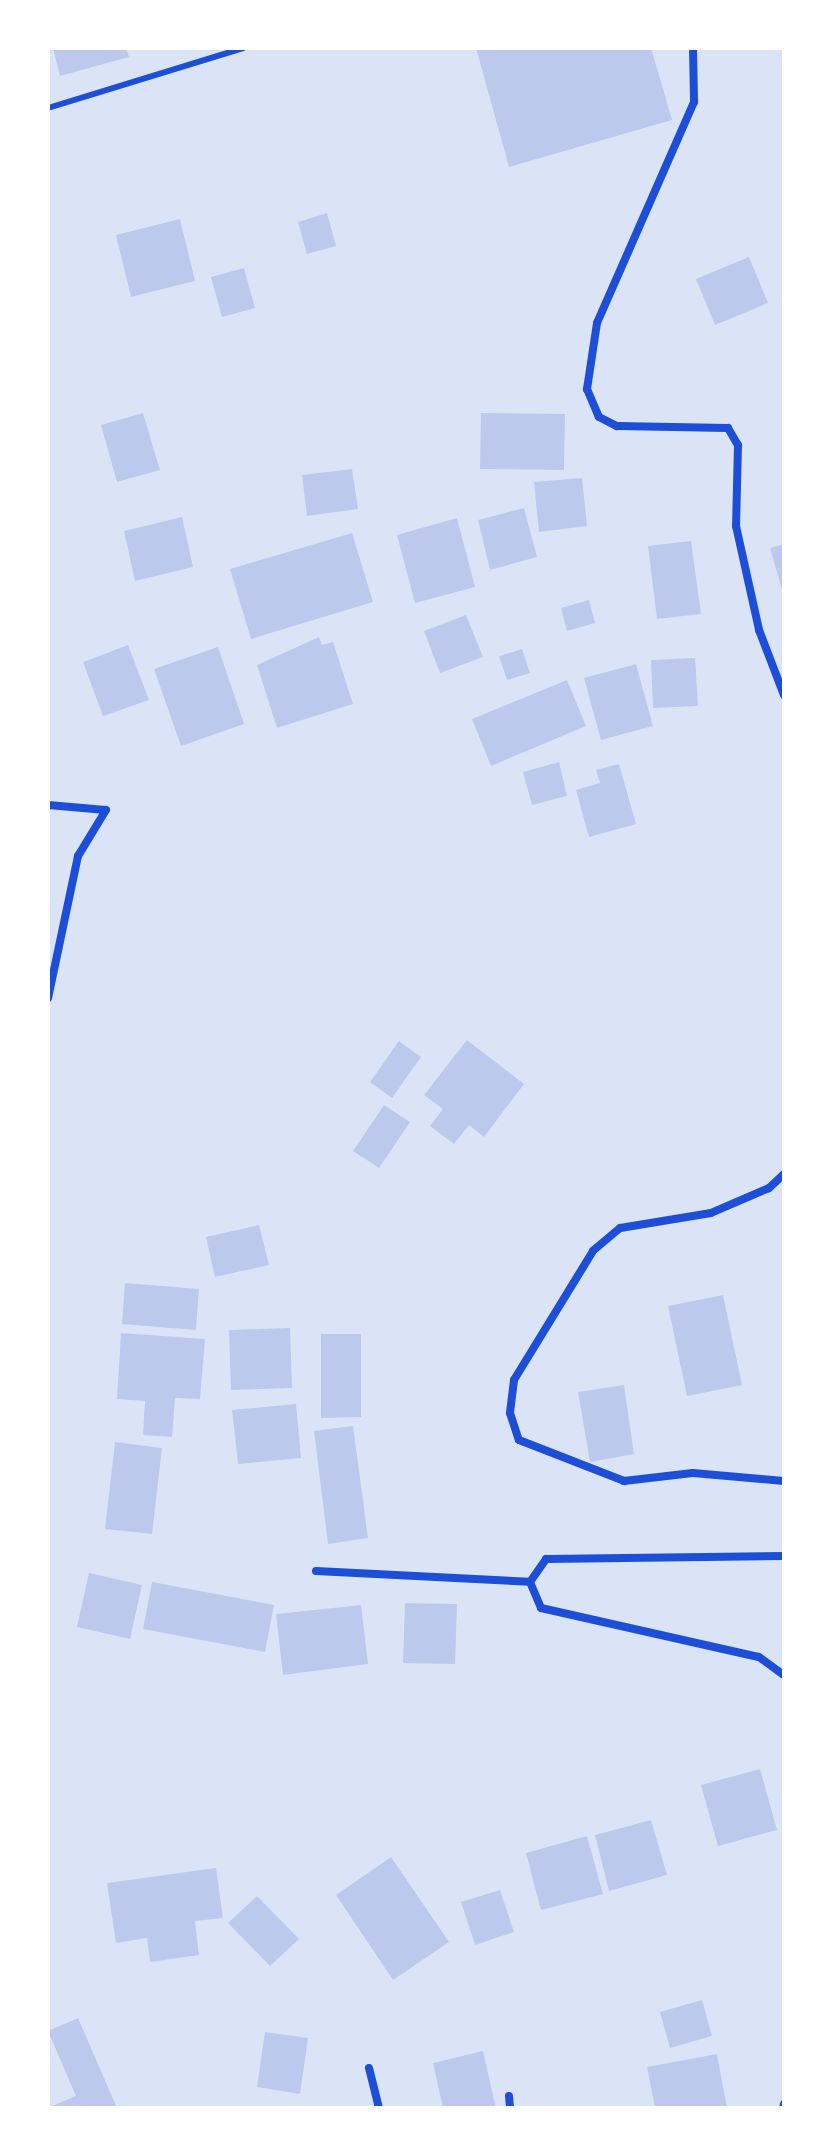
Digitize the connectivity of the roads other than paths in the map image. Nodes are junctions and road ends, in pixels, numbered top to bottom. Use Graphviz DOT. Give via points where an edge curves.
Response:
graph roads {
  1 [pos="243,48"];
  2 [pos="693,48"];
  3 [pos="48,108"];
  4 [pos="784,695"];
  5 [pos="48,805"];
  6 [pos="48,998"];
  7 [pos="784,1174"];
  8 [pos="784,1481"];
  9 [pos="784,1556"];
  10 [pos="316,1571"];
  11 [pos="530,1582"];
  12 [pos="784,1675"];
  13 [pos="369,2068"];
  14 [pos="509,2096"];
  15 [pos="379,2108"];
  16 [pos="510,2108"];
  1 -- 3 [label="lane"];
  2 -- 4 [label="street" via="694,102 629,236 585,364 587,389 599,417 617,426 728,428 738,445 736,526 767,657"];
  5 -- 6 [label="street" via="106,810 78,856"];
  7 -- 8 [label="street" via="769,1188 711,1213 620,1228 593,1251 514,1380 510,1413 519,1440 624,1481 693,1473"];
  9 -- 11 [label="street" via="546,1559"];
  10 -- 11 [label="street"];
  11 -- 12 [label="street" via="541,1608 759,1657"];
  13 -- 15 [label="street"];
  14 -- 16 [label="street"];
}
